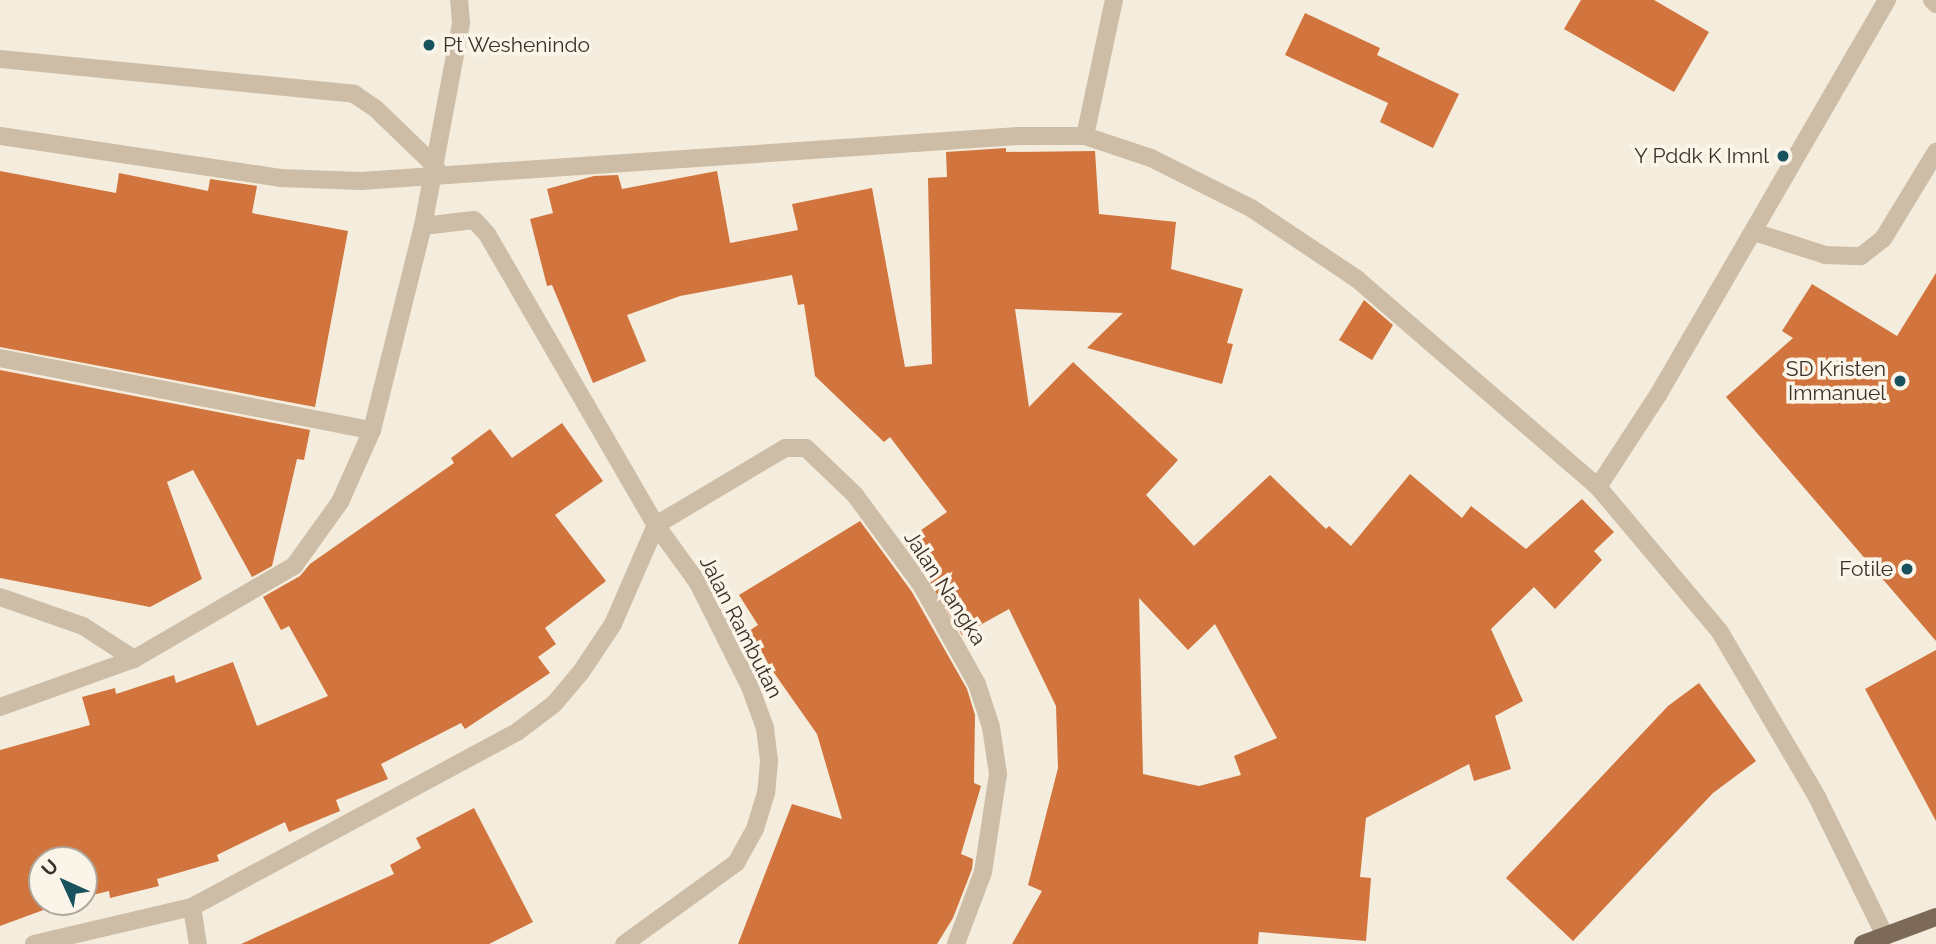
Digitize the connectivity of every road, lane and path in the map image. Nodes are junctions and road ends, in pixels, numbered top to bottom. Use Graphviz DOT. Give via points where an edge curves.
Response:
graph roads {
  1 [pos="459,0"];
  2 [pos="1114,0"];
  3 [pos="1887,0"];
  4 [pos="1932,0"];
  5 [pos="1936,4"];
  6 [pos="0,59"];
  7 [pos="0,136"];
  8 [pos="1085,136"];
  9 [pos="1936,152"];
  10 [pos="435,173"];
  11 [pos="423,226"];
  12 [pos="1754,232"];
  13 [pos="0,358"];
  14 [pos="372,430"];
  15 [pos="1598,487"];
  16 [pos="656,525"];
  17 [pos="0,597"];
  18 [pos="134,659"];
  19 [pos="0,707"];
  20 [pos="192,907"];
  21 [pos="1936,917"];
  22 [pos="1885,936"];
  23 [pos="34,944"];
  24 [pos="198,944"];
  25 [pos="624,944"];
  26 [pos="956,944"];
  27 [pos="1863,944"];
  1 -- 10 [label="street" via="461,22"];
  2 -- 8 [label="street"];
  3 -- 12 [label="street"];
  4 -- 5 [label="street"];
  6 -- 10 [label="street" via="354,94 375,108"];
  7 -- 10 [label="street" via="280,178"];
  8 -- 10 [label="street" via="1019,136"];
  8 -- 15 [label="street" via="1151,158 1251,208 1357,279"];
  9 -- 12 [label="street" via="1883,239 1861,256 1825,255"];
  10 -- 11 [label="street"];
  11 -- 14 [label="street"];
  11 -- 16 [label="street, Jalan Rambutan" via="474,220 487,234"];
  12 -- 15 [label="street"];
  13 -- 14 [label="street"];
  14 -- 18 [label="street" via="340,502 293,566"];
  15 -- 22 [label="street" via="1727,643 1817,797"];
  16 -- 20 [label="street" via="613,624 554,704 517,732"];
  16 -- 25 [label="street, Jalan Rambutan" via="698,583 751,687 765,728 769,761 766,793 755,829 736,863"];
  16 -- 26 [label="street, Jalan Nangka" via="785,448 806,448 855,495 922,586 977,684 991,727 998,774 983,872"];
  17 -- 18 [label="street" via="83,626"];
  18 -- 19 [label="street"];
  20 -- 23 [label="street"];
  20 -- 24 [label="street"];
  21 -- 22 [label="main road"];
  22 -- 27 [label="main road"];
}
